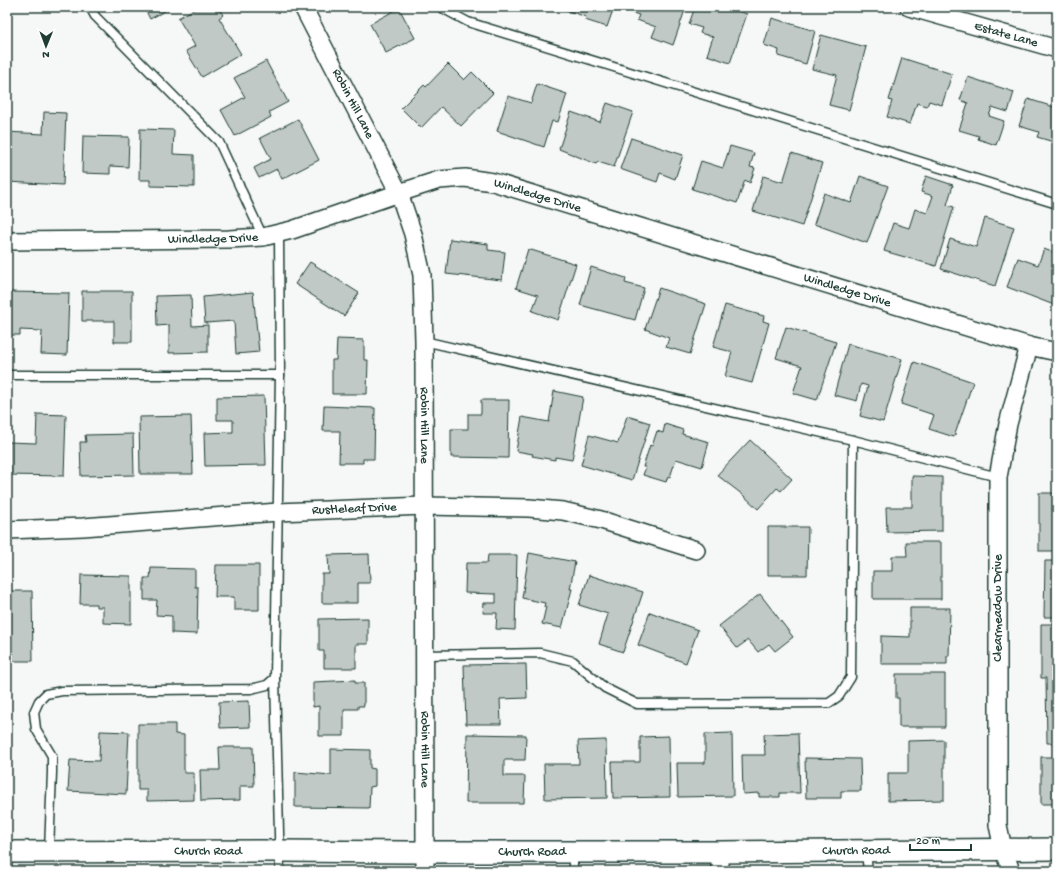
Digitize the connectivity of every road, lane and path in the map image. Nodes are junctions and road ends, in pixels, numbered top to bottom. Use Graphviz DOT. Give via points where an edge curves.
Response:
graph roads {
  1 [pos="90,7"];
  2 [pos="303,7"];
  3 [pos="440,7"];
  4 [pos="910,7"];
  5 [pos="1057,49"];
  6 [pos="398,192"];
  7 [pos="1057,204"];
  8 [pos="279,233"];
  9 [pos="263,237"];
  10 [pos="7,241"];
  11 [pos="424,341"];
  12 [pos="1029,346"];
  13 [pos="1057,352"];
  14 [pos="7,375"];
  15 [pos="280,375"];
  16 [pos="853,440"];
  17 [pos="998,477"];
  18 [pos="424,506"];
  19 [pos="278,512"];
  20 [pos="7,530"];
  21 [pos="696,550"];
  22 [pos="424,655"];
  23 [pos="275,678"];
  24 [pos="1003,849"];
  25 [pos="1057,849"];
  26 [pos="866,850"];
  27 [pos="7,852"];
  28 [pos="49,852"];
  29 [pos="280,861"];
  30 [pos="425,862"];
  31 [pos="573,862"];
  32 [pos="720,862"];
  33 [pos="868,871"];
  34 [pos="1011,871"];
  1 -- 9 [label="lane" via="95,16 219,142"];
  2 -- 6 [label="street, Robin Hill Lane"];
  3 -- 7 [label="lane" via="468,22"];
  4 -- 5 [label="street, Estate Lane"];
  6 -- 8 [label="street, Windledge Drive"];
  6 -- 11 [label="street, Robin Hill Lane" via="413,234 422,275"];
  6 -- 12 [label="street, Windledge Drive" via="439,180 465,178 493,182"];
  8 -- 9 [label="street, Windledge Drive"];
  8 -- 15 [label="lane"];
  9 -- 10 [label="street, Windledge Drive"];
  11 -- 16 [label="lane"];
  11 -- 18 [label="street, Robin Hill Lane"];
  12 -- 13 [label="street, Windledge Drive"];
  12 -- 17 [label="street, Clearmeadow Drive" via="1008,424"];
  14 -- 15 [label="lane"];
  15 -- 19 [label="lane"];
  16 -- 17 [label="lane"];
  16 -- 22 [label="lane" via="851,677 839,696 829,703 637,704 605,688 573,661 540,653"];
  17 -- 24 [label="street, Clearmeadow Drive" via="998,825"];
  18 -- 19 [label="street, Rustleleaf Drive"];
  18 -- 21 [label="street, Rustleleaf Drive" via="563,511 601,520"];
  18 -- 22 [label="street, Robin Hill Lane"];
  19 -- 20 [label="street, Rustleleaf Drive" via="84,527"];
  19 -- 23 [label="lane"];
  22 -- 30 [label="street, Robin Hill Lane"];
  23 -- 28 [label="lane" via="267,685 251,689 62,691 46,694 34,712 36,729 52,756"];
  23 -- 29 [label="lane"];
  24 -- 25 [label="street, Church Road"];
  24 -- 26 [label="street, Church Road"];
  24 -- 34 [label="street, Clearmeadow Drive"];
  26 -- 32 [label="street, Church Road"];
  26 -- 33 [label="lane"];
  27 -- 28 [label="street, Church Road"];
  28 -- 29 [label="street, Church Road"];
  29 -- 30 [label="street, Church Road"];
  30 -- 31 [label="street, Church Road"];
  31 -- 32 [label="street, Church Road"];
}
